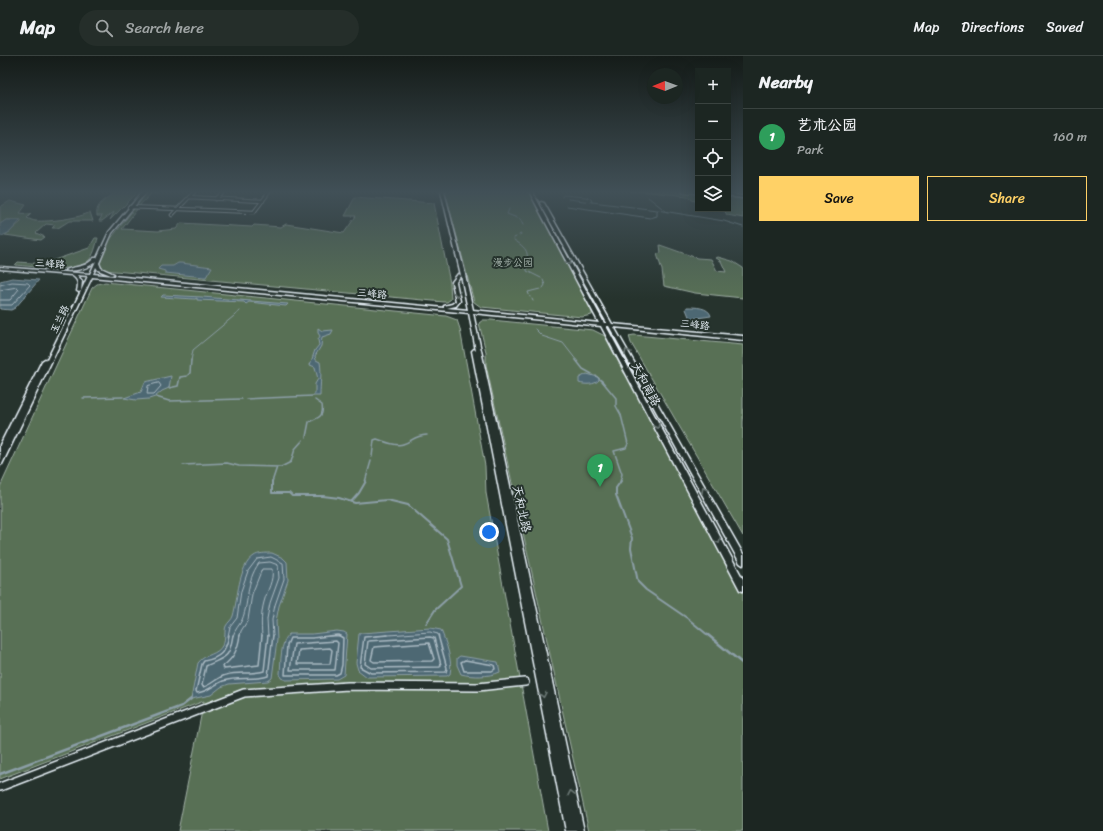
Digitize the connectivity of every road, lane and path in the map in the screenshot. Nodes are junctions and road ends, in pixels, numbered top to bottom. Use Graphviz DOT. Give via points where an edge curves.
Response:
graph roads {
  1 [pos="114,227"];
  2 [pos="449,227"];
  3 [pos="449,227"];
  4 [pos="550,227"];
  5 [pos="556,227"];
  6 [pos="96,259"];
  7 [pos="0,268"];
  8 [pos="61,272"];
  9 [pos="90,274"];
  10 [pos="459,275"];
  11 [pos="114,276"];
  12 [pos="81,291"];
  13 [pos="446,306"];
  14 [pos="468,310"];
  15 [pos="601,323"];
  16 [pos="611,324"];
  17 [pos="743,337"];
  18 [pos="0,451"];
  19 [pos="0,462"];
  20 [pos="743,561"];
  21 [pos="743,587"];
  22 [pos="525,682"];
  23 [pos="0,787"];
  24 [pos="571,831"];
  25 [pos="579,831"];
  1 -- 6 [label="street, 玉兰路"];
  2 -- 10 [label="street, 天和北路"];
  3 -- 14 [label="street, 天和北路"];
  4 -- 15 [label="street, 天和南路, one-way"];
  5 -- 16 [label="street, 天和南路"];
  6 -- 8 [label="street" via="85,267"];
  6 -- 9 [label="street, 玉兰路"];
  6 -- 11 [label="street" via="99,269"];
  7 -- 8 [label="street, 三峰路"];
  8 -- 9 [label="street, 三峰路"];
  8 -- 12 [label="street" via="78,277"];
  9 -- 11 [label="street, 三峰路"];
  9 -- 12 [label="street, 玉兰路"];
  10 -- 13 [label="street, one-way" via="454,282 458,301 454,305"];
  10 -- 14 [label="street, 天和北路"];
  11 -- 12 [label="street" via="92,281"];
  11 -- 13 [label="street, 三峰路"];
  11 -- 14 [label="street, 三峰路"];
  12 -- 18 [label="street, 玉兰路"];
  12 -- 19 [label="street, 玉兰路"];
  13 -- 14 [label="street, 三峰路"];
  14 -- 15 [label="street, 三峰路"];
  14 -- 24 [label="street, 天和北路, one-way"];
  25 -- 14 [label="street, 天和北路, one-way"];
  15 -- 16 [label="street, 三峰路"];
  15 -- 21 [label="street, 天和南路, one-way"];
  16 -- 17 [label="street, 三峰路"];
  20 -- 16 [label="street, 天和南路, one-way"];
  22 -- 23 [label="street" via="478,687 348,686 244,693"];
}
